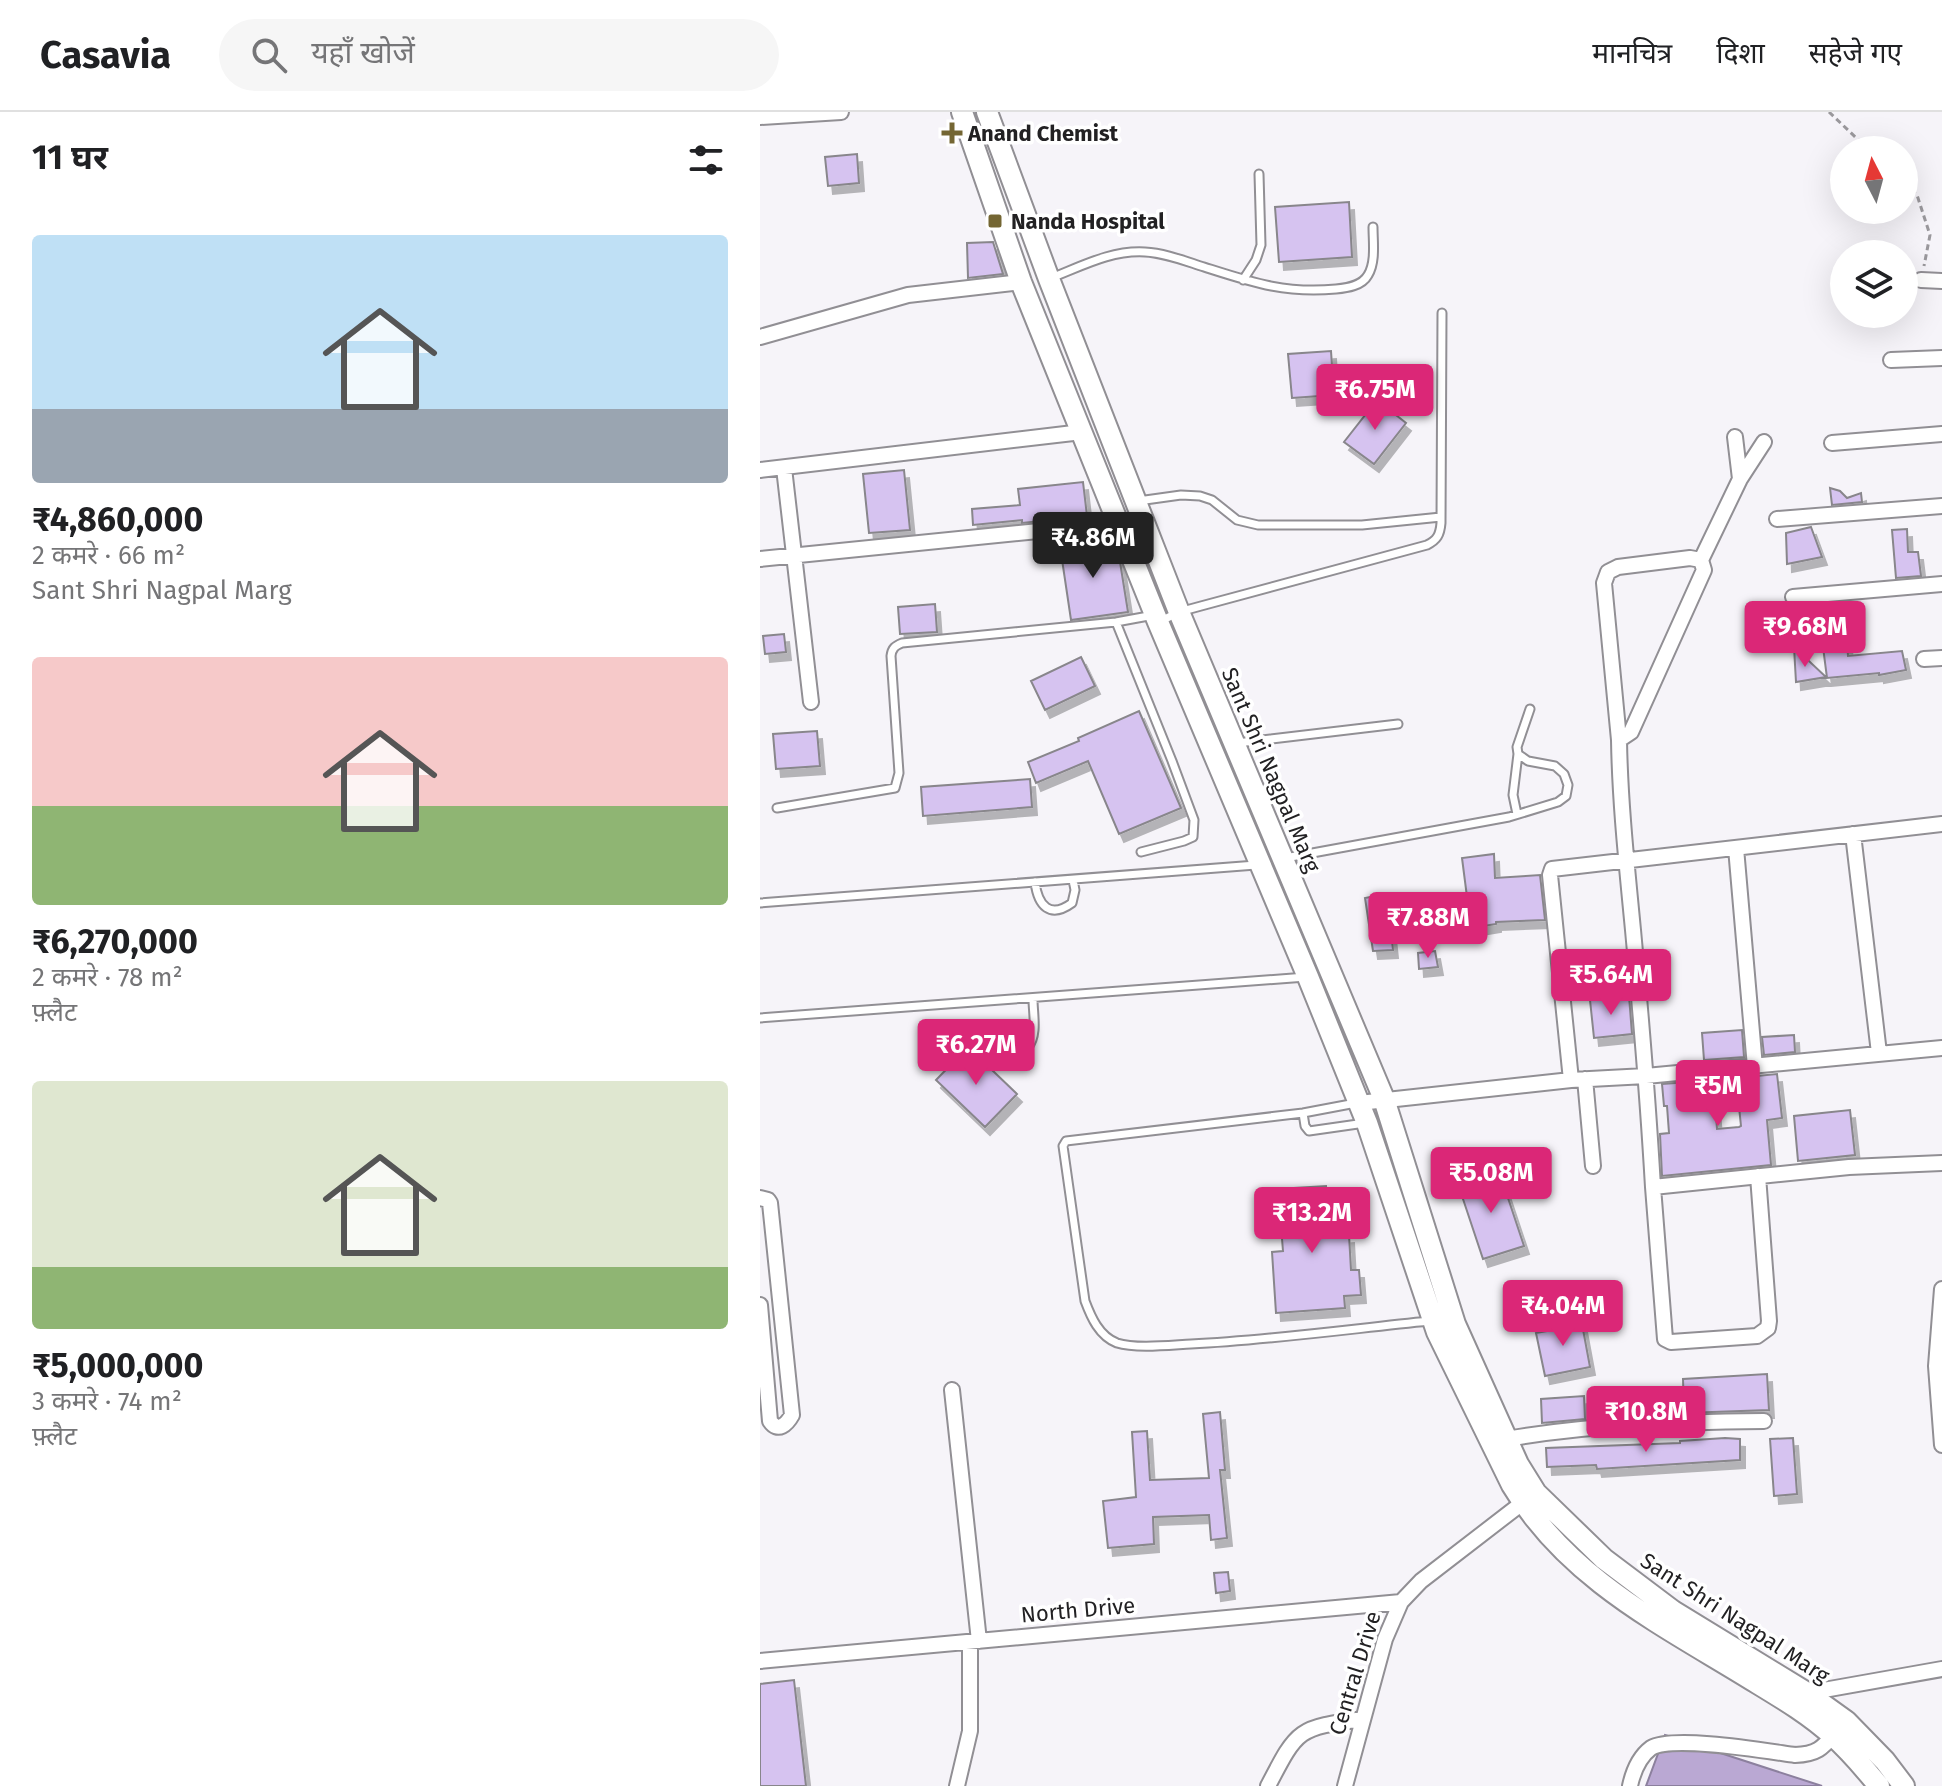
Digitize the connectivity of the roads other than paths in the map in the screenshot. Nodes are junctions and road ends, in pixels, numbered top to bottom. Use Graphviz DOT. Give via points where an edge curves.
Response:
graph roads {
  1 [pos="841,112"];
  2 [pos="962,112"];
  3 [pos="987,112"];
  4 [pos="811,113"];
  5 [pos="760,117"];
  6 [pos="1259,174"];
  7 [pos="1373,227"];
  8 [pos="1049,279"];
  9 [pos="1243,280"];
  10 [pos="1921,280"];
  11 [pos="1942,281"];
  12 [pos="1021,282"];
  13 [pos="1442,313"];
  14 [pos="760,337"];
  15 [pos="1942,358"];
  16 [pos="1891,360"];
  17 [pos="1082,432"];
  18 [pos="1942,434"];
  19 [pos="1735,437"];
  20 [pos="1764,442"];
  21 [pos="1832,443"];
  22 [pos="784,468"];
  23 [pos="760,470"];
  24 [pos="1740,479"];
  25 [pos="1136,501"];
  26 [pos="1942,506"];
  27 [pos="1441,517"];
  28 [pos="1777,519"];
  29 [pos="1118,523"];
  30 [pos="1156,554"];
  31 [pos="796,556"];
  32 [pos="760,559"];
  33 [pos="1701,560"];
  34 [pos="1134,563"];
  35 [pos="1942,584"];
  36 [pos="1793,597"];
  37 [pos="1179,612"];
  38 [pos="1156,619"];
  39 [pos="1116,622"];
  40 [pos="1942,658"];
  41 [pos="1924,659"];
  42 [pos="811,702"];
  43 [pos="1530,709"];
  44 [pos="1398,724"];
  45 [pos="1619,740"];
  46 [pos="1234,743"];
  47 [pos="1518,754"];
  48 [pos="777,808"];
  49 [pos="1517,814"];
  50 [pos="1942,824"];
  51 [pos="1853,834"];
  52 [pos="1736,848"];
  53 [pos="1141,852"];
  54 [pos="1283,859"];
  55 [pos="1626,859"];
  56 [pos="1260,864"];
  57 [pos="1073,880"];
  58 [pos="1035,882"];
  59 [pos="760,903"];
  60 [pos="1308,977"];
  61 [pos="1033,999"];
  62 [pos="760,1018"];
  63 [pos="1942,1048"];
  64 [pos="984,1053"];
  65 [pos="1879,1053"];
  66 [pos="1755,1067"];
  67 [pos="1646,1076"];
  68 [pos="1578,1080"];
  69 [pos="1384,1099"];
  70 [pos="1359,1103"];
  71 [pos="1303,1113"];
  72 [pos="1367,1123"];
  73 [pos="1942,1163"];
  74 [pos="1593,1166"];
  75 [pos="1758,1176"];
  76 [pos="1653,1187"];
  77 [pos="760,1198"];
  78 [pos="1942,1289"];
  79 [pos="760,1305"];
  80 [pos="1433,1321"];
  81 [pos="952,1390"];
  82 [pos="1764,1421"];
  83 [pos="1507,1439"];
  84 [pos="1942,1445"];
  85 [pos="1529,1497"];
  86 [pos="1401,1602"];
  87 [pos="975,1641"];
  88 [pos="760,1661"];
  89 [pos="1942,1669"];
  90 [pos="1807,1693"];
  91 [pos="1363,1719"];
  92 [pos="1840,1728"];
  93 [pos="957,1786"];
  94 [pos="1268,1786"];
  95 [pos="1345,1786"];
  96 [pos="1630,1786"];
  97 [pos="1879,1786"];
  98 [pos="1904,1786"];
  1 -- 4 [label="street"];
  2 -- 12 [label="main road, Sant Shri Nagpal Marg"];
  3 -- 8 [label="main road, Sant Shri Nagpal Marg"];
  4 -- 5 [label="street"];
  6 -- 9 [label="lane" via="1261,245"];
  7 -- 9 [label="lane" via="1373,254 1362,283 1298,291"];
  8 -- 9 [label="lane" via="1102,257 1143,252"];
  8 -- 25 [label="main road, Sant Shri Nagpal Marg"];
  10 -- 11 [label="street"];
  12 -- 14 [label="street" via="908,295"];
  12 -- 17 [label="main road, Sant Shri Nagpal Marg"];
  13 -- 27 [label="lane"];
  15 -- 16 [label="street"];
  17 -- 22 [label="street"];
  17 -- 29 [label="main road, Sant Shri Nagpal Marg"];
  18 -- 21 [label="street"];
  19 -- 24 [label="street"];
  20 -- 24 [label="street"];
  22 -- 23 [label="street"];
  22 -- 31 [label="street"];
  24 -- 33 [label="street"];
  25 -- 27 [label="lane" via="1200,496 1237,520 1258,525 1362,525"];
  25 -- 30 [label="main road, Sant Shri Nagpal Marg"];
  26 -- 28 [label="street"];
  27 -- 37 [label="lane" via="1440,533 1427,545"];
  29 -- 31 [label="street"];
  29 -- 34 [label="main road, Sant Shri Nagpal Marg"];
  30 -- 34 [label="main road" via="1150,567"];
  30 -- 37 [label="main road, Sant Shri Nagpal Marg"];
  31 -- 32 [label="street"];
  31 -- 42 [label="street"];
  33 -- 45 [label="street" via="1704,570 1673,641 1631,732"];
  33 -- 45 [label="street" via="1608,572 1604,583"];
  34 -- 38 [label="main road, Sant Shri Nagpal Marg"];
  35 -- 36 [label="street"];
  37 -- 38 [label="lane"];
  37 -- 46 [label="main road, Sant Shri Nagpal Marg"];
  38 -- 39 [label="lane"];
  38 -- 56 [label="main road, Sant Shri Nagpal Marg"];
  39 -- 48 [label="lane" via="895,645 895,788"];
  39 -- 53 [label="lane" via="1194,820 1193,837"];
  40 -- 41 [label="street"];
  43 -- 47 [label="lane"];
  44 -- 46 [label="lane"];
  45 -- 55 [label="street"];
  46 -- 54 [label="main road, Sant Shri Nagpal Marg"];
  47 -- 49 [label="lane" via="1513,795"];
  47 -- 49 [label="lane" via="1555,766 1568,785 1558,802"];
  49 -- 54 [label="lane"];
  50 -- 51 [label="street"];
  51 -- 52 [label="street"];
  51 -- 65 [label="street"];
  52 -- 55 [label="street"];
  52 -- 66 [label="street"];
  54 -- 69 [label="main road, Sant Shri Nagpal Marg"];
  55 -- 67 [label="street"];
  55 -- 68 [label="street" via="1551,871"];
  56 -- 57 [label="lane"];
  56 -- 60 [label="main road, Sant Shri Nagpal Marg"];
  57 -- 58 [label="lane"];
  57 -- 58 [label="lane" via="1072,903 1062,910 1042,905"];
  58 -- 59 [label="lane"];
  60 -- 61 [label="lane"];
  60 -- 70 [label="main road, Sant Shri Nagpal Marg"];
  61 -- 62 [label="lane"];
  61 -- 64 [label="lane" via="1032,1043"];
  63 -- 65 [label="street"];
  65 -- 66 [label="street"];
  66 -- 67 [label="street"];
  67 -- 68 [label="street"];
  67 -- 76 [label="street"];
  68 -- 69 [label="street"];
  68 -- 74 [label="street"];
  69 -- 70 [label="street"];
  69 -- 83 [label="main road, Sant Shri Nagpal Marg" via="1455,1324"];
  70 -- 71 [label="lane"];
  70 -- 72 [label="main road, Sant Shri Nagpal Marg"];
  71 -- 72 [label="lane" via="1309,1131"];
  71 -- 80 [label="lane" via="1066,1141 1068,1185 1091,1318 1105,1337 1119,1344 1153,1346"];
  72 -- 80 [label="main road, Sant Shri Nagpal Marg"];
  73 -- 75 [label="street"];
  75 -- 76 [label="street"];
  75 -- 76 [label="street" via="1769,1321 1757,1336 1665,1339"];
  77 -- 79 [label="street" via="770,1203 776,1249 792,1415 783,1426 770,1421"];
  78 -- 84 [label="street" via="1936,1366"];
  80 -- 85 [label="main road, Sant Shri Nagpal Marg" via="1480,1421"];
  81 -- 87 [label="street"];
  82 -- 83 [label="street" via="1640,1423"];
  83 -- 85 [label="main road, Sant Shri Nagpal Marg"];
  85 -- 86 [label="street, Central Drive"];
  85 -- 90 [label="main road, Sant Shri Nagpal Marg" via="1673,1611"];
  85 -- 92 [label="main road, Sant Shri Nagpal Marg" via="1571,1560 1588,1575 1664,1628"];
  86 -- 87 [label="street, North Drive"];
  86 -- 91 [label="street, Central Drive"];
  87 -- 88 [label="street, North Drive"];
  87 -- 93 [label="street" via="970,1731"];
  89 -- 90 [label="street"];
  90 -- 92 [label="main road, Sant Shri Nagpal Marg"];
  91 -- 94 [label="street" via="1306,1730 1294,1739"];
  91 -- 95 [label="street, Central Drive"];
  92 -- 96 [label="street" via="1808,1754 1660,1744 1639,1761"];
  92 -- 97 [label="main road, Sant Shri Nagpal Marg"];
  92 -- 98 [label="main road, Sant Shri Nagpal Marg" via="1885,1761"];
}
